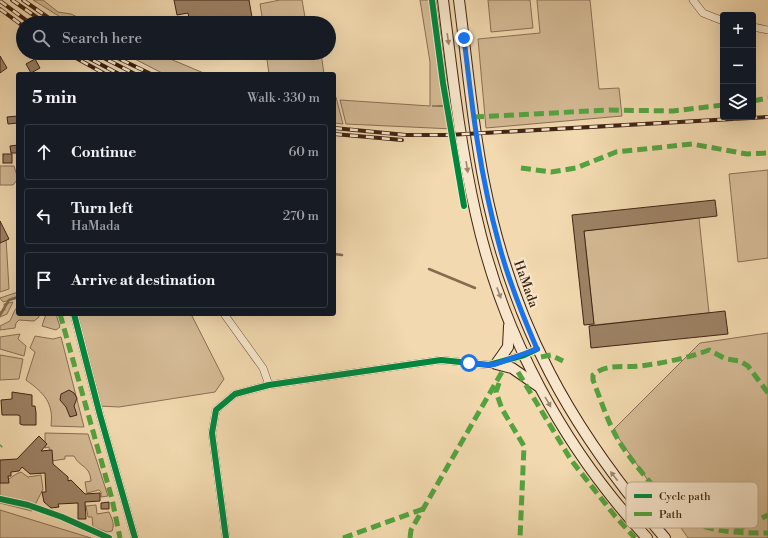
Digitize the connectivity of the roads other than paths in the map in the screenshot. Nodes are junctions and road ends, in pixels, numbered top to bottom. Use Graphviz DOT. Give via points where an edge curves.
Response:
graph roads {
  1 [pos="443,0"];
  2 [pos="459,0"];
  3 [pos="693,0"];
  4 [pos="720,20"];
  5 [pos="756,28"];
  6 [pos="768,30"];
  7 [pos="505,308"];
  8 [pos="75,316"];
  9 [pos="225,316"];
  10 [pos="537,349"];
  11 [pos="524,355"];
  12 [pos="496,364"];
  13 [pos="269,385"];
  14 [pos="539,386"];
  15 [pos="626,490"];
  16 [pos="626,514"];
  17 [pos="638,528"];
  18 [pos="658,528"];
  19 [pos="135,538"];
  20 [pos="226,538"];
  21 [pos="647,538"];
  22 [pos="666,538"];
  1 -- 7 [label="main road, one-way" via="472,195"];
  2 -- 10 [label="main road, HaMada" via="478,148 486,190 507,272"];
  3 -- 4 [label="street" via="702,13"];
  5 -- 6 [label="street"];
  7 -- 11 [label="main road"];
  7 -- 12 [label="main road" via="510,330 509,341"];
  8 -- 19 [label="street"];
  9 -- 13 [label="street" via="263,368"];
  10 -- 11 [label="street"];
  15 -- 10 [label="main road, HaMada, one-way" via="583,432"];
  11 -- 12 [label="street"];
  11 -- 14 [label="main road"];
  12 -- 13 [label="street" via="441,360"];
  12 -- 14 [label="main road" via="512,368"];
  13 -- 20 [label="street" via="235,394 216,410 212,433"];
  14 -- 16 [label="main road, one-way" via="587,464"];
  17 -- 21 [label="main road, one-way"];
  22 -- 18 [label="main road, HaMada, one-way"];
}
